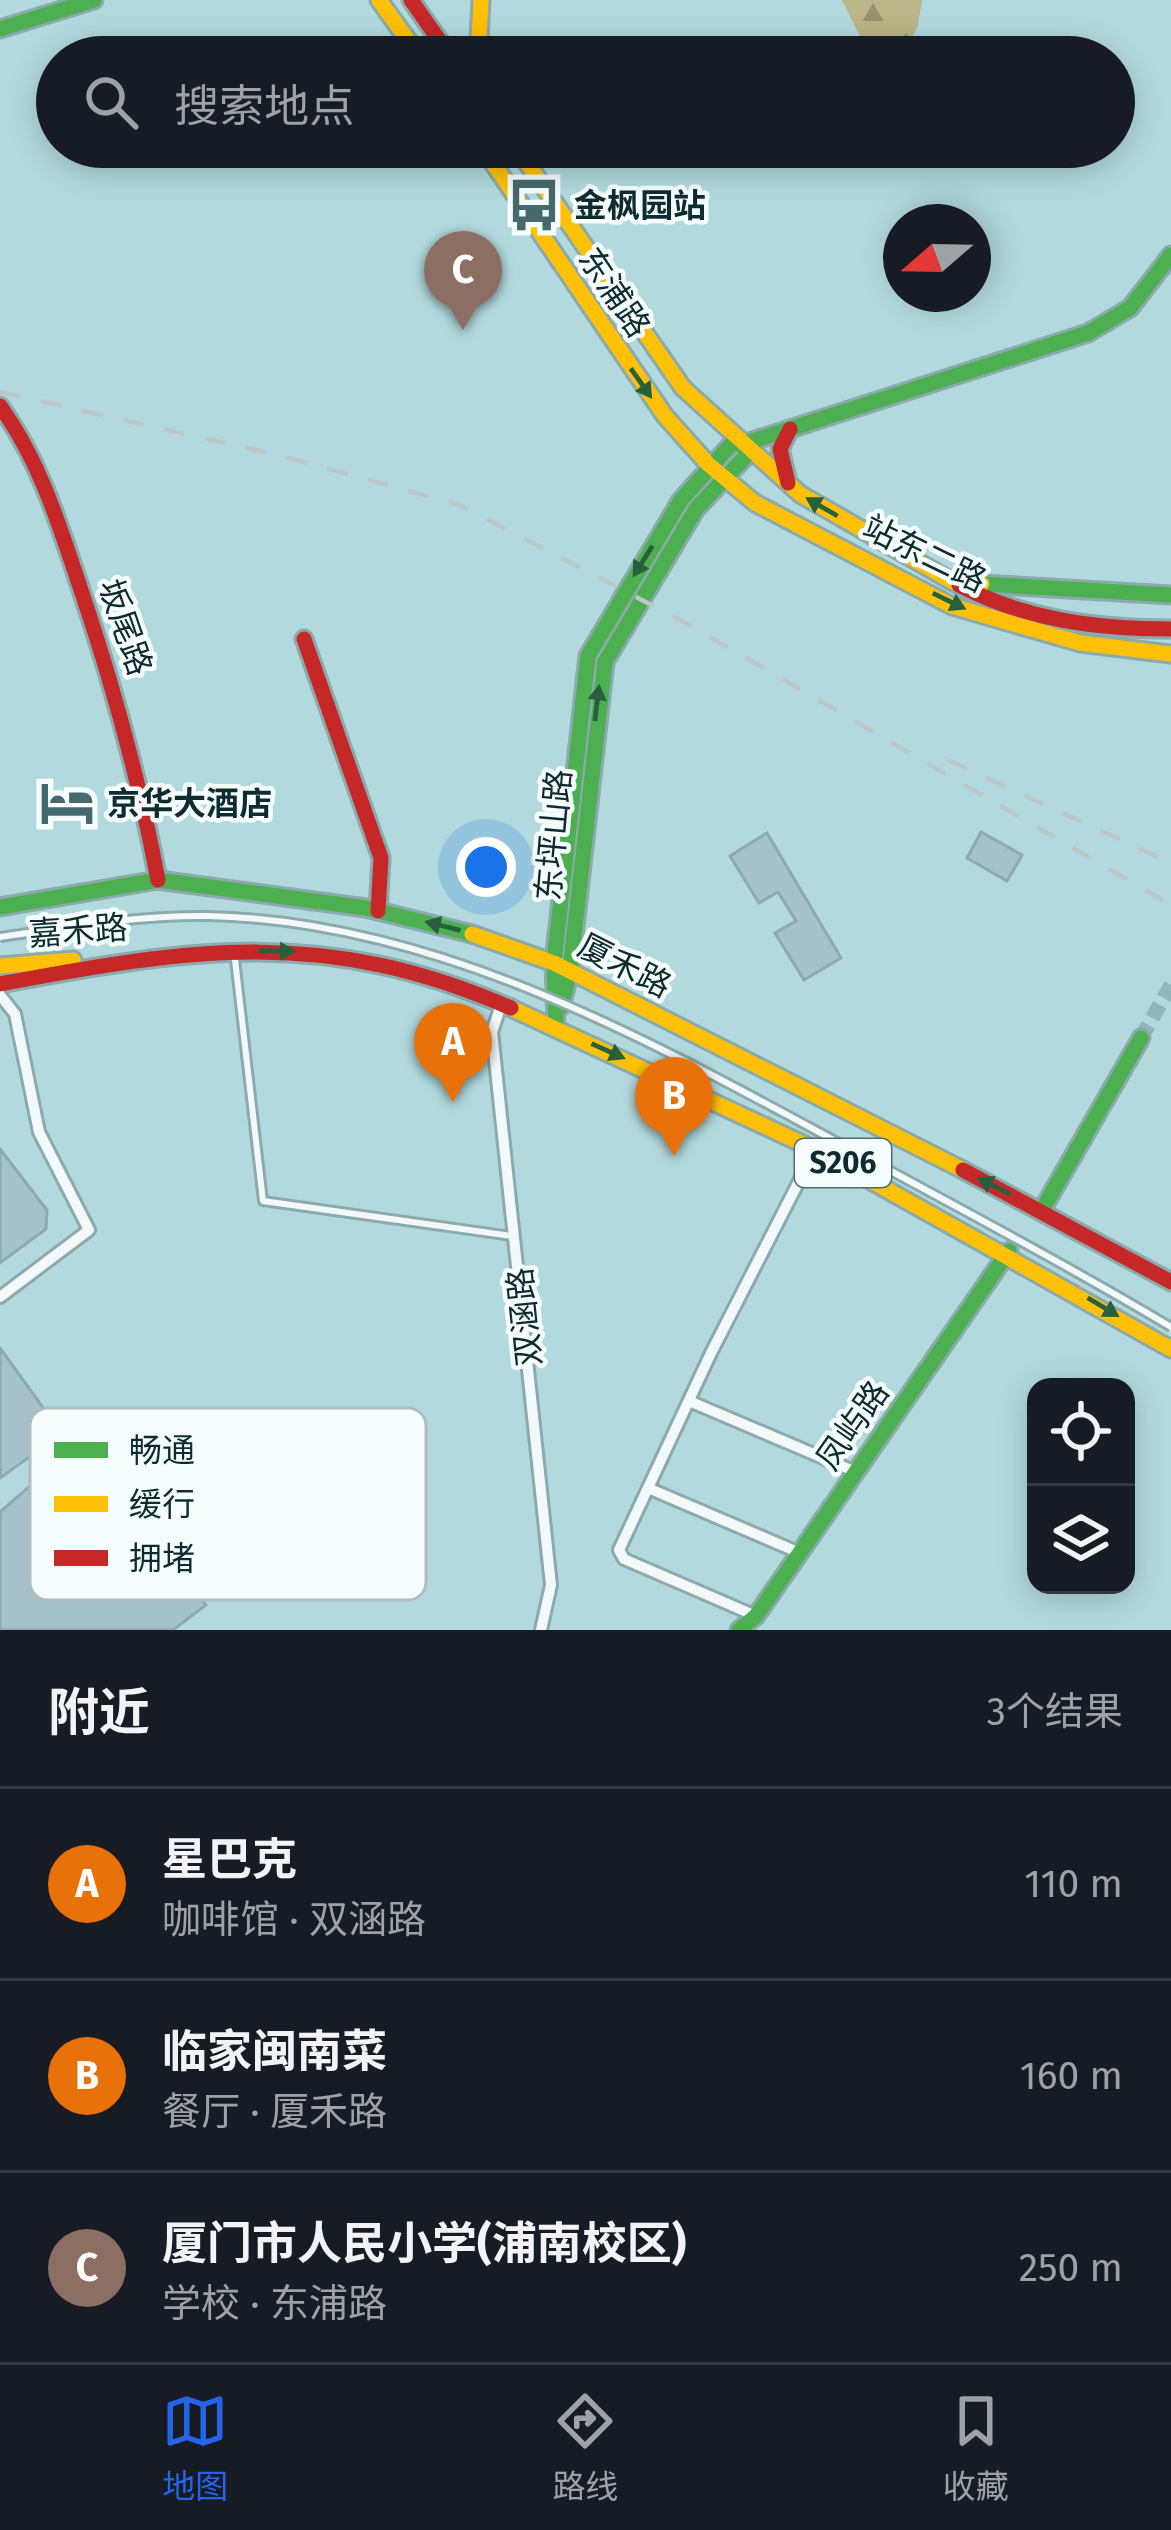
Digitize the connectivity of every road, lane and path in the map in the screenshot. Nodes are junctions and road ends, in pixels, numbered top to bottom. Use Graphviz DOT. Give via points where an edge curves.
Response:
graph roads {
  1 [pos="94,0"];
  2 [pos="379,0"];
  3 [pos="411,0"];
  4 [pos="481,0"];
  5 [pos="0,29"];
  6 [pos="405,36"];
  7 [pos="436,36"];
  8 [pos="479,36"];
  9 [pos="496,168"];
  10 [pos="530,168"];
  11 [pos="1171,255"];
  12 [pos="0,406"];
  13 [pos="790,429"];
  14 [pos="741,446"];
  15 [pos="708,464"];
  16 [pos="729,482"];
  17 [pos="789,486"];
  18 [pos="953,582"];
  19 [pos="1171,595"];
  20 [pos="1171,629"];
  21 [pos="304,639"];
  22 [pos="1171,654"];
  23 [pos="158,880"];
  24 [pos="0,907"];
  25 [pos="378,911"];
  26 [pos="0,937"];
  27 [pos="233,950"];
  28 [pos="160,954"];
  29 [pos="0,966"];
  30 [pos="562,967"];
  31 [pos="0,984"];
  32 [pos="0,994"];
  33 [pos="500,1005"];
  34 [pos="556,1027"];
  35 [pos="1141,1038"];
  36 [pos="816,1148"];
  37 [pos="1042,1210"];
  38 [pos="515,1236"];
  39 [pos="1009,1251"];
  40 [pos="1171,1282"];
  41 [pos="0,1297"];
  42 [pos="1171,1327"];
  43 [pos="1171,1348"];
  44 [pos="688,1401"];
  45 [pos="856,1472"];
  46 [pos="648,1489"];
  47 [pos="800,1553"];
  48 [pos="762,1623"];
  49 [pos="542,1630"];
  50 [pos="740,1630"];
  1 -- 5 [label="main road"];
  2 -- 6 [label="main road"];
  3 -- 7 [label="main road"];
  4 -- 8 [label="main road"];
  9 -- 15 [label="main road, 东浦路, one-way" via="640,383"];
  10 -- 14 [label="main road, 东浦路" via="682,388"];
  11 -- 13 [label="main road, 东坪山路" via="1130,308 1088,333"];
  12 -- 23 [label="main road, 坂尾路" via="59,520 121,706"];
  13 -- 14 [label="main road, 东坪山路"];
  13 -- 17 [label="main road" via="780,460"];
  14 -- 15 [label="main road, 东坪山路"];
  14 -- 16 [label="main road, 东坪山路"];
  14 -- 17 [label="main road, 东浦路"];
  15 -- 16 [label="main road, 东浦路"];
  15 -- 30 [label="main road, 东坪山路, one-way" via="588,656"];
  16 -- 22 [label="main road, 站东二路, one-way" via="952,606 1080,643"];
  30 -- 16 [label="main road, 东坪山路, one-way" via="604,662 696,509"];
  18 -- 17 [label="main road, 东浦路, one-way"];
  18 -- 19 [label="main road"];
  18 -- 20 [label="main road, 东浦路" via="1059,620"];
  21 -- 25 [label="main road" via="381,857"];
  23 -- 24 [label="main road, 厦禾路 / S206"];
  23 -- 25 [label="main road, 厦禾路 / S206"];
  30 -- 25 [label="main road, 厦禾路 / S206, one-way"];
  26 -- 42 [label="lane, bridge" via="209,916 394,944 523,984 787,1115"];
  27 -- 28 [label="main road, S206"];
  27 -- 33 [label="main road, S206, one-way" via="318,951 389,964"];
  27 -- 38 [label="lane" via="263,1201"];
  28 -- 29 [label="main road, 嘉禾路 / S206"];
  28 -- 31 [label="main road, S206"];
  30 -- 34 [label="main road, 东坪山路"];
  37 -- 30 [label="main road, 厦禾路 / S206, one-way"];
  32 -- 41 [label="street" via="15,1014 39,1132 89,1230"];
  33 -- 34 [label="main road, S206"];
  33 -- 38 [label="street, 双涵路" via="492,1032"];
  34 -- 36 [label="main road, S206, one-way"];
  35 -- 37 [label="main road"];
  36 -- 39 [label="main road, S206"];
  36 -- 44 [label="street"];
  37 -- 40 [label="main road, 厦禾路 / S206"];
  38 -- 49 [label="street, 双涵路" via="551,1585"];
  39 -- 43 [label="main road, S206, one-way"];
  39 -- 45 [label="main road, 凤屿路"];
  44 -- 45 [label="street"];
  44 -- 46 [label="street"];
  45 -- 47 [label="main road, 凤屿路"];
  46 -- 47 [label="street"];
  46 -- 48 [label="street" via="619,1550 624,1559"];
  47 -- 48 [label="main road, 凤屿路"];
  48 -- 50 [label="main road, 凤屿路"];
}
